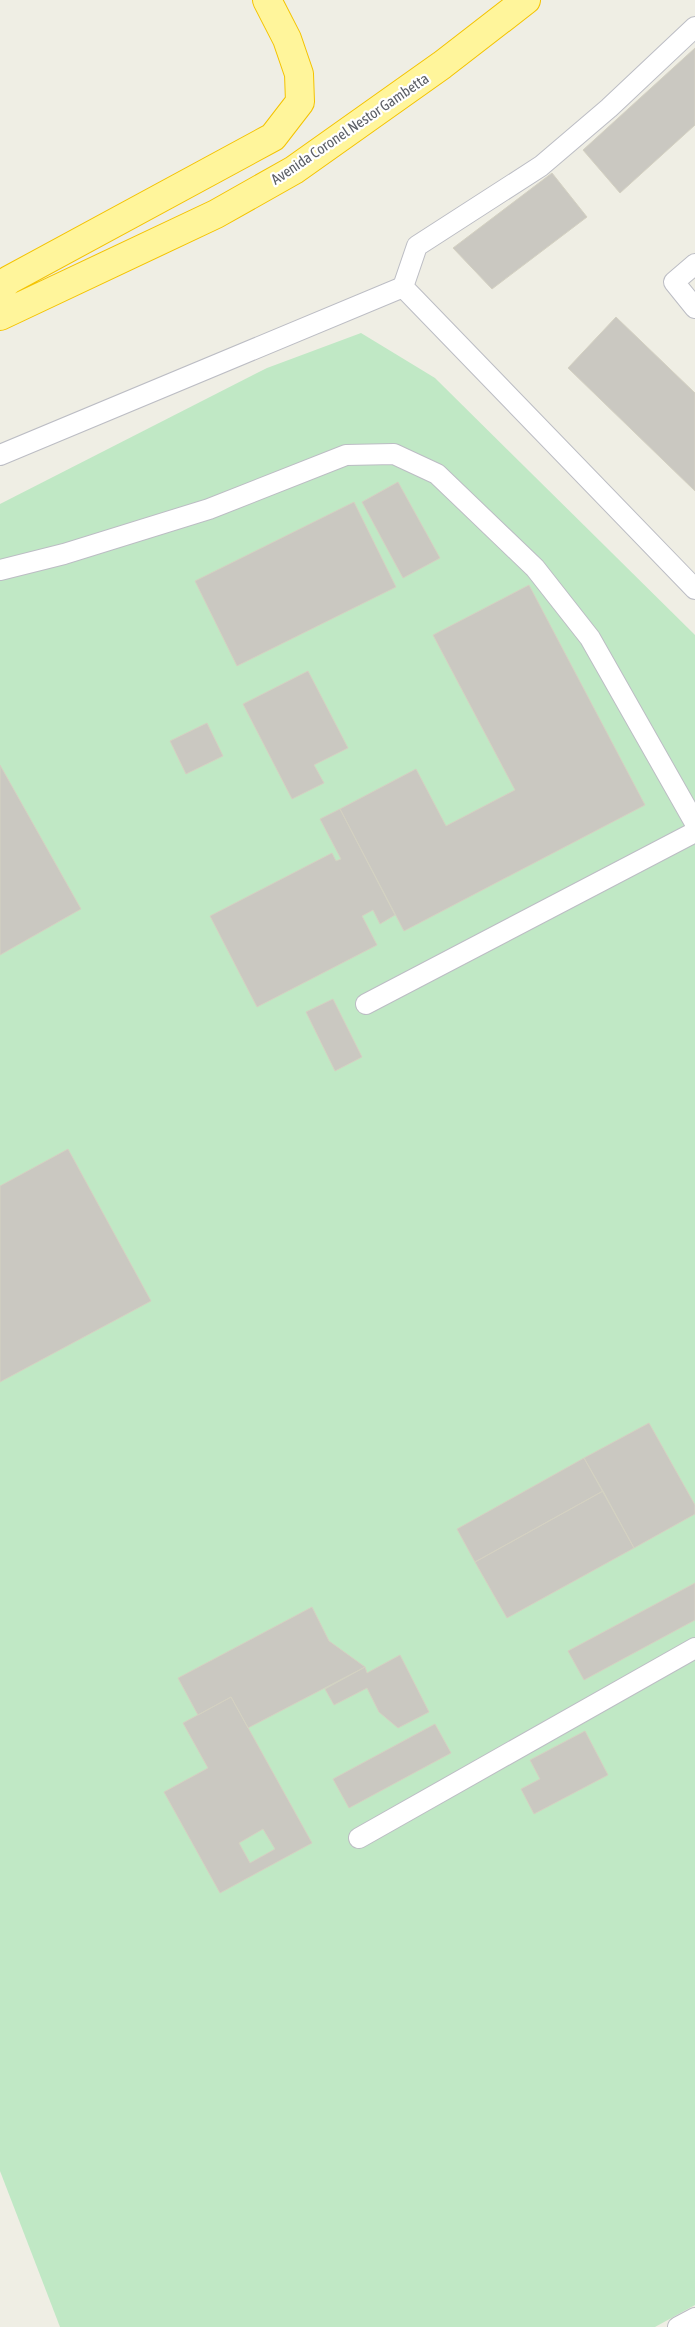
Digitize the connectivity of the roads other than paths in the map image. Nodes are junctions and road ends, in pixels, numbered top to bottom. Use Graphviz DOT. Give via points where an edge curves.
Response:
graph roads {
  1 [pos="267,0"];
  2 [pos="526,0"];
  3 [pos="695,27"];
  4 [pos="695,264"];
  5 [pos="403,287"];
  6 [pos="0,288"];
  7 [pos="695,308"];
  8 [pos="0,316"];
  9 [pos="0,455"];
  10 [pos="0,570"];
  11 [pos="695,589"];
  12 [pos="695,823"];
  13 [pos="695,832"];
  14 [pos="366,1004"];
  15 [pos="695,1648"];
  16 [pos="359,1838"];
  17 [pos="695,2318"];
  18 [pos="678,2327"];
  1 -- 6 [label="highway" via="287,39 299,74 300,102 273,136 9,280"];
  2 -- 8 [label="highway, Avenida Coronel Nestor Gambetta" via="442,66 294,170 216,214"];
  3 -- 5 [label="lane" via="609,108 540,166 417,246"];
  4 -- 7 [label="lane" via="674,282"];
  5 -- 9 [label="lane"];
  5 -- 11 [label="lane"];
  10 -- 12 [label="lane" via="64,554 209,509 346,455 394,454 437,474 535,568 590,638"];
  13 -- 14 [label="lane"];
  15 -- 16 [label="lane"];
  17 -- 18 [label="lane"];
}
